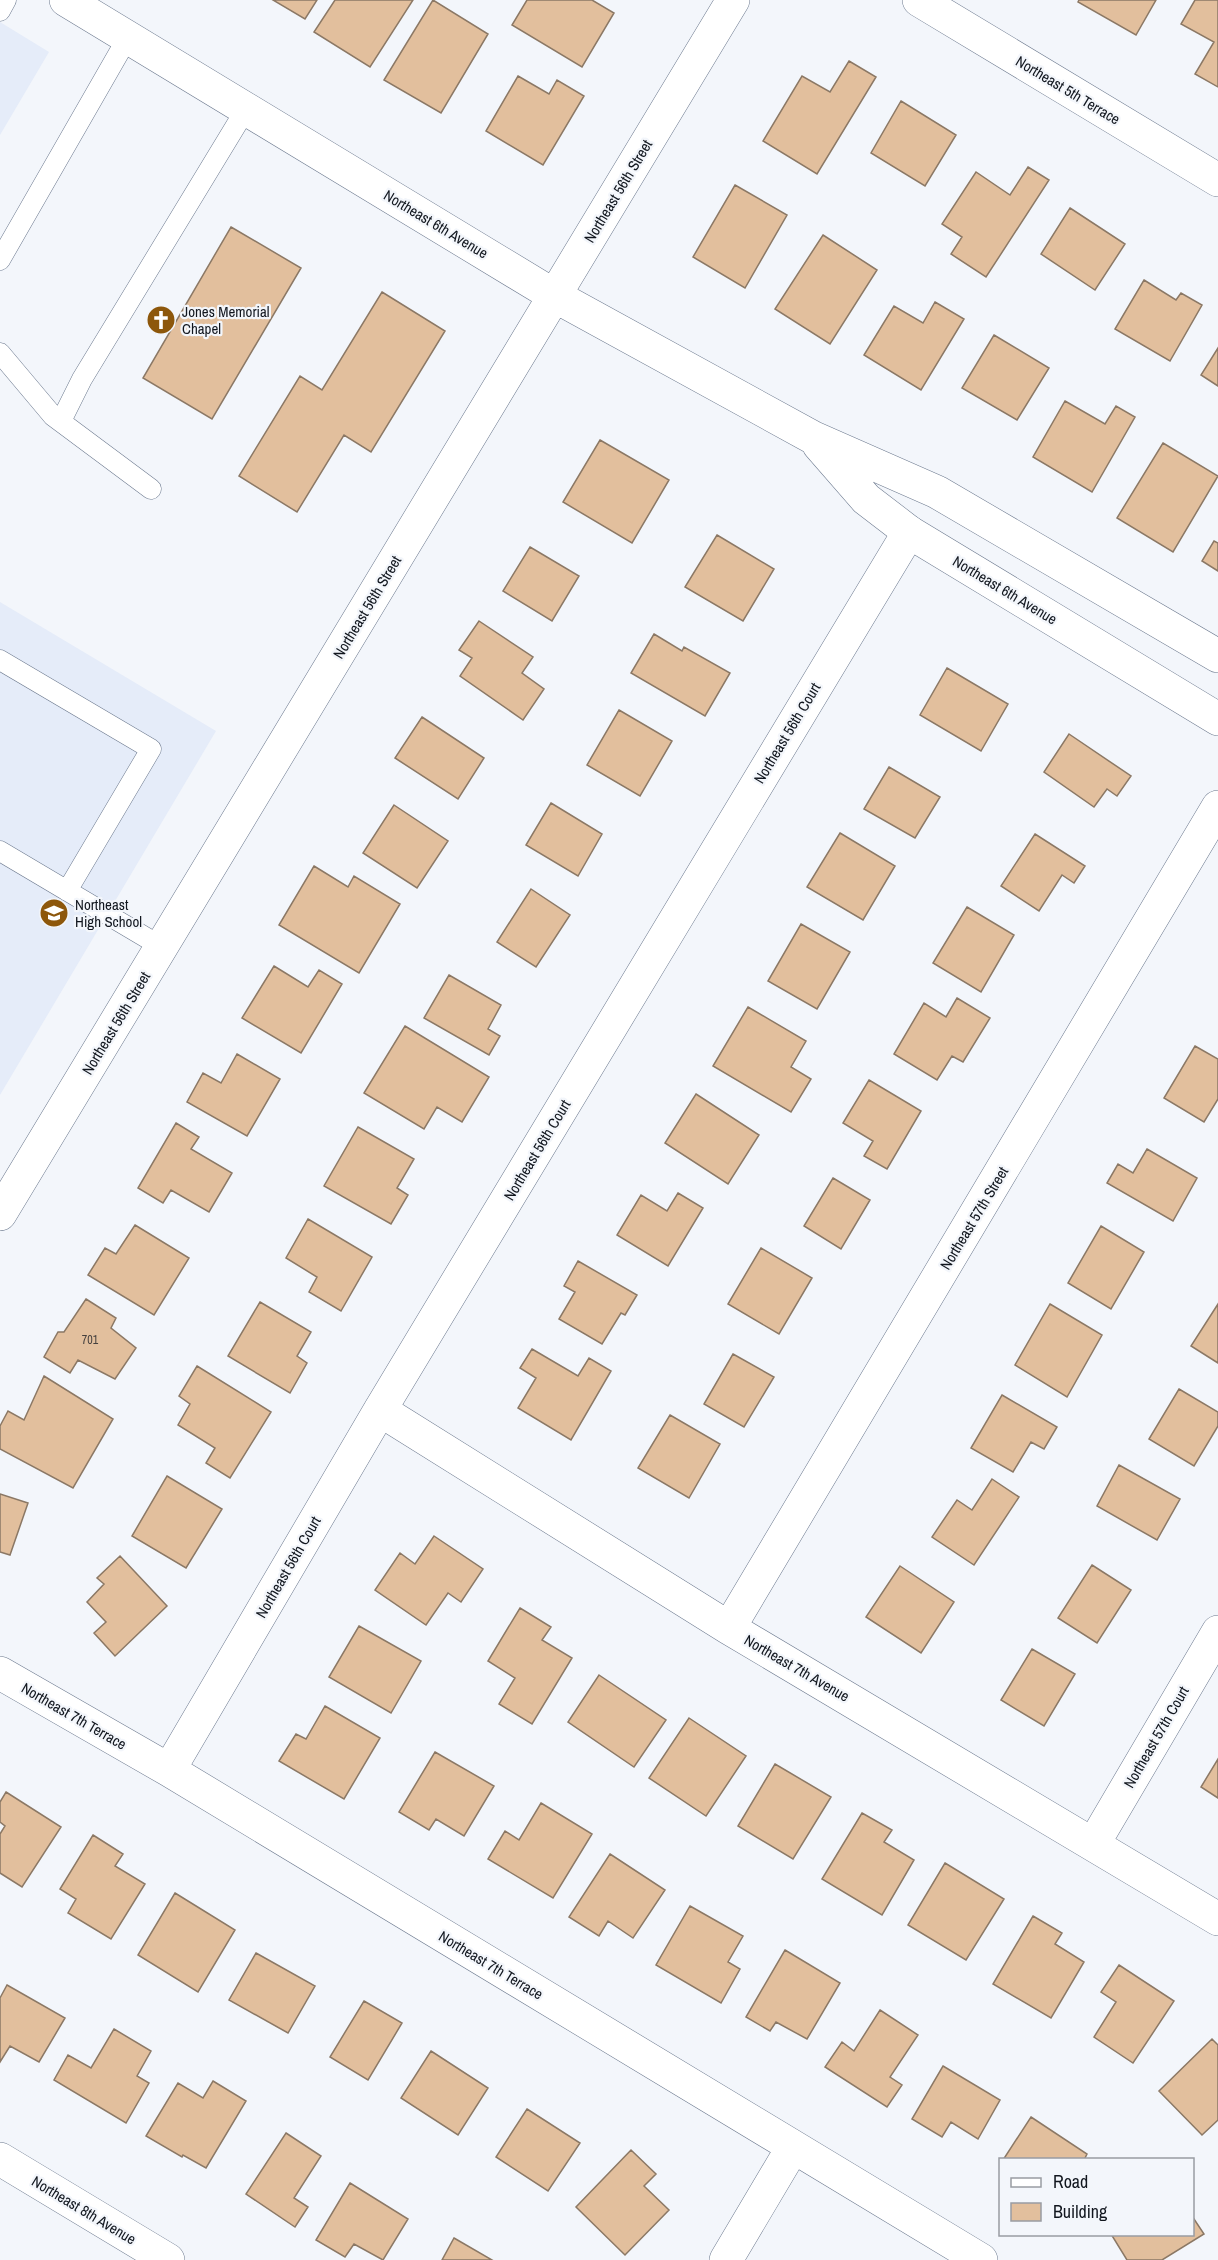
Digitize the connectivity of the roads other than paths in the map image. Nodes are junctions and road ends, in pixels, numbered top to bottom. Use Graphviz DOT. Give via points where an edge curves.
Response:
graph roads {
  1 [pos="6,0"];
  2 [pos="66,0"];
  3 [pos="733,0"];
  4 [pos="919,0"];
  5 [pos="0,11"];
  6 [pos="128,37"];
  7 [pos="246,109"];
  8 [pos="1218,180"];
  9 [pos="0,260"];
  10 [pos="555,296"];
  11 [pos="0,353"];
  12 [pos="61,421"];
  13 [pos="812,437"];
  14 [pos="151,489"];
  15 [pos="909,532"];
  16 [pos="1218,656"];
  17 [pos="0,660"];
  18 [pos="1218,718"];
  19 [pos="1218,807"];
  20 [pos="0,851"];
  21 [pos="67,891"];
  22 [pos="162,947"];
  23 [pos="0,1214"];
  24 [pos="380,1410"];
  25 [pos="729,1628"];
  26 [pos="1218,1632"];
  27 [pos="0,1673"];
  28 [pos="169,1770"];
  29 [pos="1094,1843"];
  30 [pos="1218,1919"];
  31 [pos="793,2147"];
  32 [pos="0,2159"];
  33 [pos="168,2260"];
  34 [pos="726,2260"];
  35 [pos="981,2260"];
  1 -- 5 [label="lane"];
  2 -- 6 [label="street, Northeast 6th Avenue"];
  3 -- 10 [label="street, Northeast 56th Street"];
  4 -- 8 [label="street, Northeast 5th Terrace"];
  6 -- 7 [label="street, Northeast 6th Avenue"];
  6 -- 9 [label="lane"];
  7 -- 10 [label="street, Northeast 6th Avenue"];
  7 -- 12 [label="lane" via="82,379"];
  10 -- 13 [label="street, Northeast 6th Avenue"];
  10 -- 22 [label="street, Northeast 56th Street"];
  11 -- 12 [label="lane"];
  12 -- 14 [label="lane"];
  13 -- 15 [label="street, Northeast 6th Avenue" via="866,499"];
  13 -- 16 [label="street, Northeast 6th Avenue" via="937,492"];
  15 -- 18 [label="street, Northeast 6th Avenue"];
  15 -- 24 [label="street, Northeast 56th Court"];
  17 -- 21 [label="lane" via="151,749"];
  19 -- 25 [label="street, Northeast 57th Street"];
  20 -- 21 [label="lane"];
  21 -- 22 [label="lane"];
  22 -- 23 [label="street, Northeast 56th Street"];
  24 -- 25 [label="street, Northeast 7th Avenue"];
  24 -- 28 [label="street, Northeast 56th Court"];
  25 -- 29 [label="street, Northeast 7th Avenue"];
  26 -- 29 [label="street, Northeast 57th Court"];
  27 -- 28 [label="street, Northeast 7th Terrace"];
  28 -- 31 [label="street, Northeast 7th Terrace"];
  29 -- 30 [label="street, Northeast 7th Avenue"];
  31 -- 34 [label="street"];
  31 -- 35 [label="street, Northeast 7th Terrace"];
  32 -- 33 [label="street, Northeast 8th Avenue"];
}
